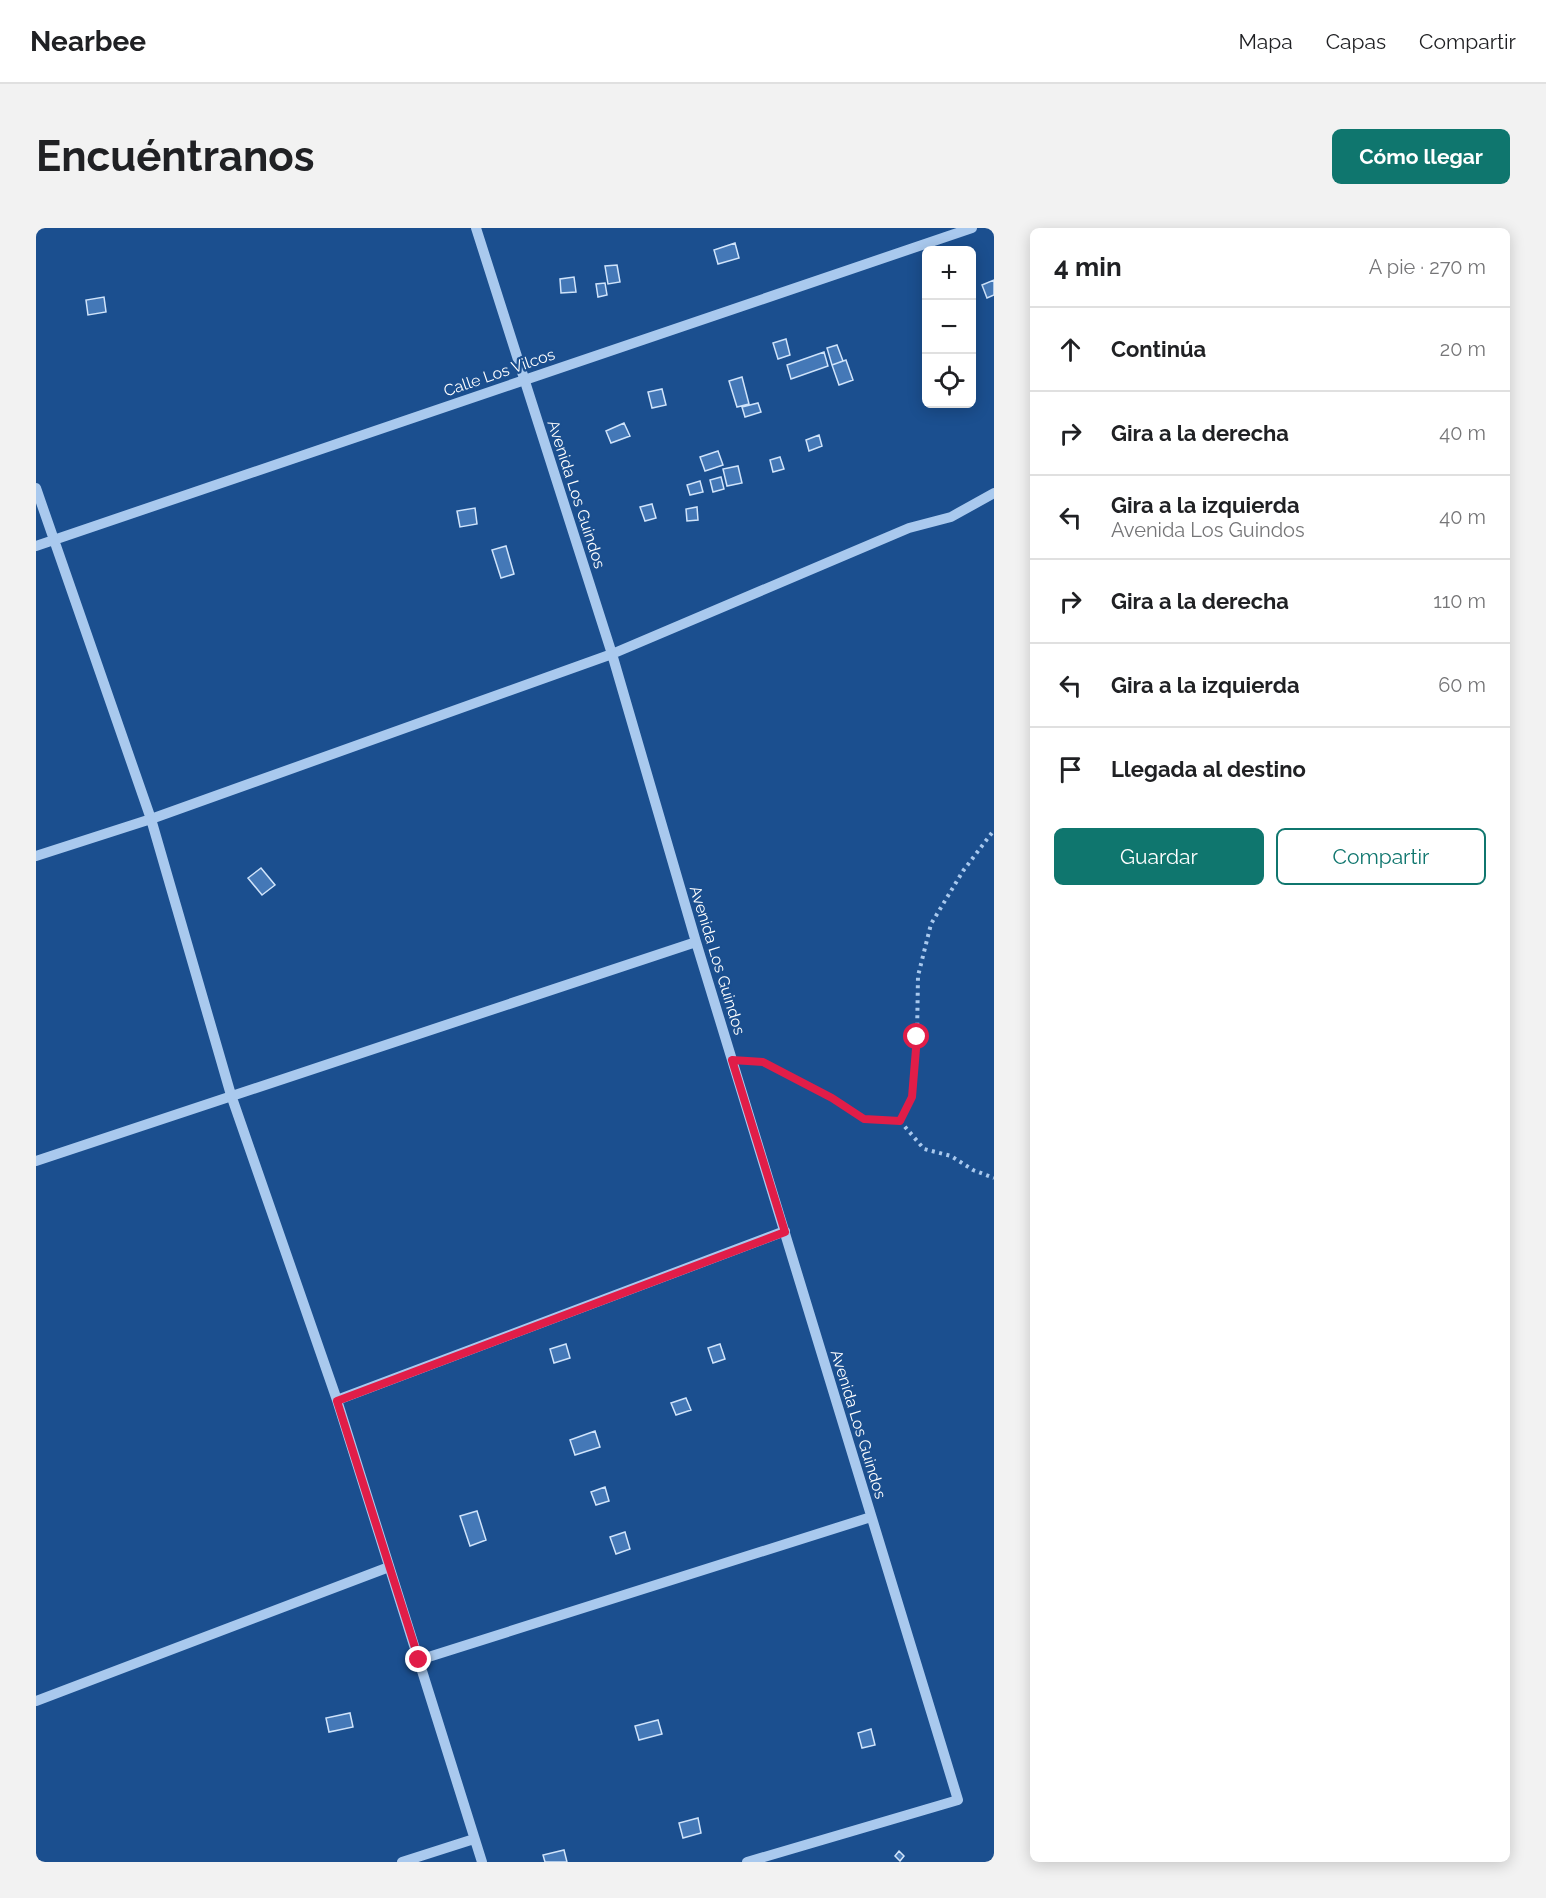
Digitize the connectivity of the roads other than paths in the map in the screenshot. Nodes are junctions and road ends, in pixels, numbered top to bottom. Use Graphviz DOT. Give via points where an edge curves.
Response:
graph roads {
  1 [pos="476,228"];
  2 [pos="972,228"];
  3 [pos="525,379"];
  4 [pos="36,488"];
  5 [pos="994,493"];
  6 [pos="54,540"];
  7 [pos="36,546"];
  8 [pos="612,654"];
  9 [pos="151,819"];
  10 [pos="36,856"];
  11 [pos="696,942"];
  12 [pos="231,1095"];
  13 [pos="36,1161"];
  14 [pos="785,1232"];
  15 [pos="337,1401"];
  16 [pos="872,1517"];
  17 [pos="389,1567"];
  18 [pos="419,1660"];
  19 [pos="36,1701"];
  20 [pos="474,1839"];
  21 [pos="402,1862"];
  22 [pos="482,1862"];
  23 [pos="747,1862"];
  1 -- 3 [label="street, Avenida Los Guindos"];
  2 -- 3 [label="street, Calle Los Vilcos"];
  3 -- 6 [label="street, Calle Los Vilcos"];
  3 -- 8 [label="street, Avenida Los Guindos"];
  4 -- 6 [label="street"];
  5 -- 8 [label="street" via="951,517 909,528"];
  6 -- 7 [label="street, Calle Los Vilcos"];
  6 -- 9 [label="street"];
  8 -- 9 [label="street"];
  8 -- 11 [label="street, Avenida Los Guindos"];
  9 -- 10 [label="street"];
  9 -- 12 [label="street"];
  11 -- 12 [label="street"];
  11 -- 14 [label="street, Avenida Los Guindos"];
  12 -- 13 [label="street"];
  12 -- 15 [label="street"];
  14 -- 15 [label="street"];
  14 -- 16 [label="street, Avenida Los Guindos"];
  15 -- 17 [label="street"];
  16 -- 18 [label="street"];
  16 -- 23 [label="street, Avenida Los Guindos" via="958,1800"];
  17 -- 18 [label="street"];
  17 -- 19 [label="street"];
  18 -- 20 [label="street"];
  20 -- 21 [label="street"];
  20 -- 22 [label="street"];
}
